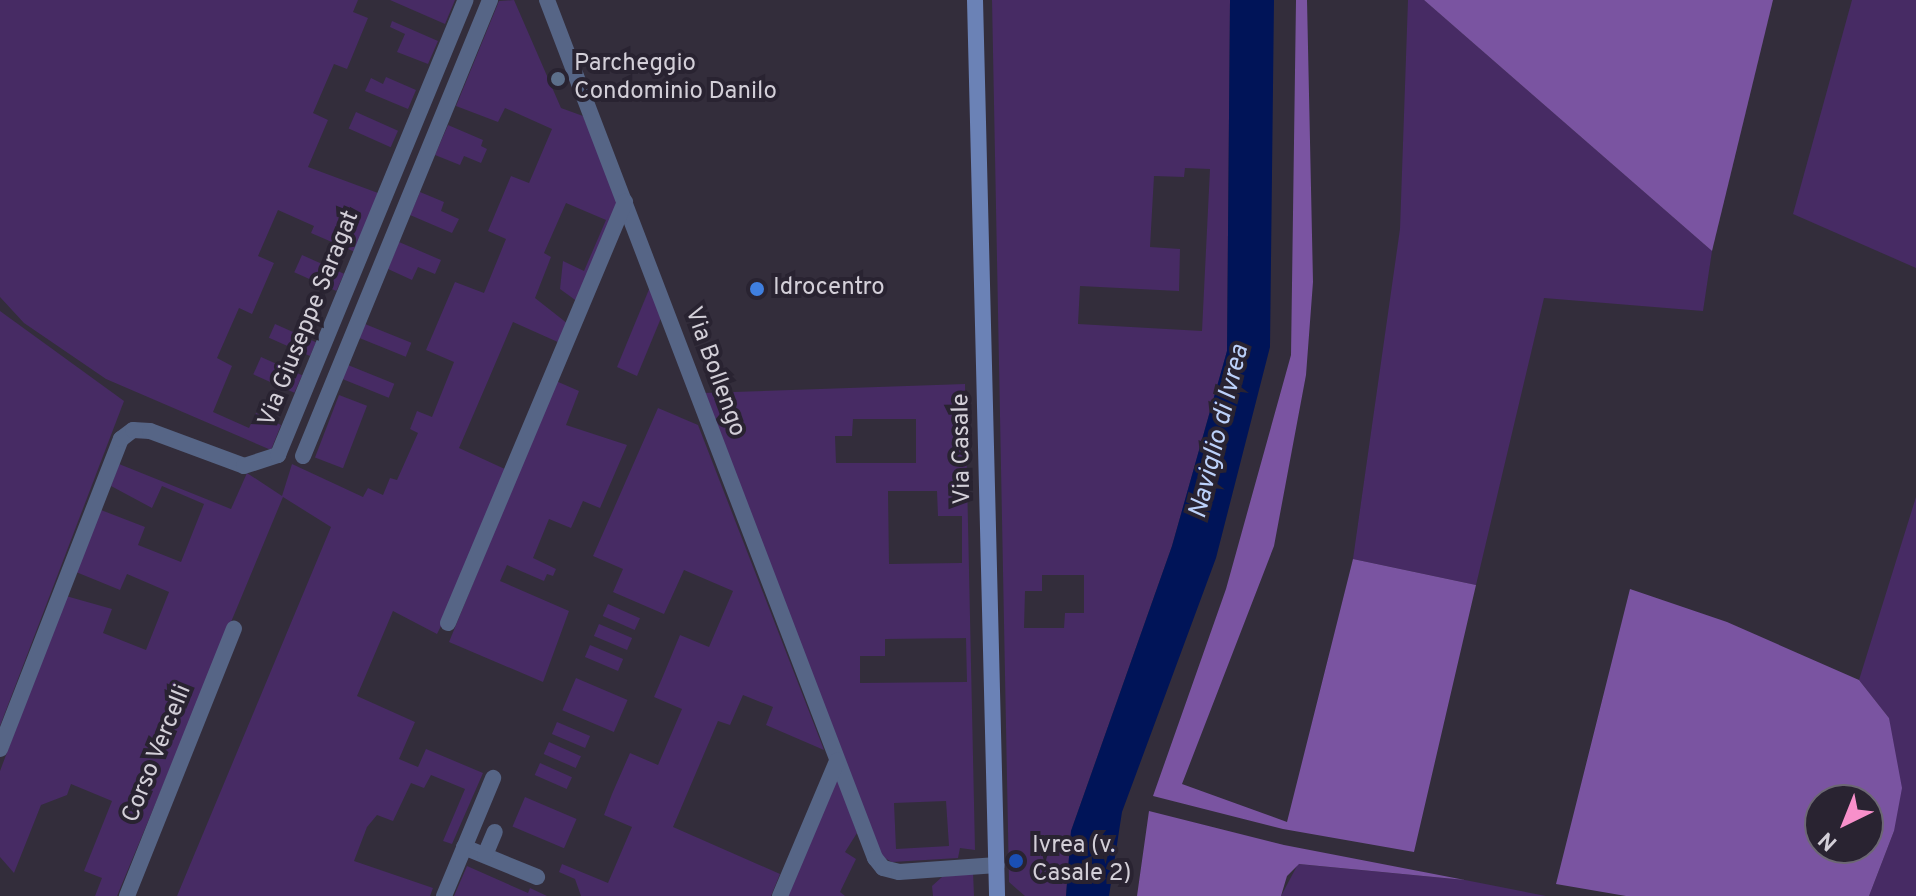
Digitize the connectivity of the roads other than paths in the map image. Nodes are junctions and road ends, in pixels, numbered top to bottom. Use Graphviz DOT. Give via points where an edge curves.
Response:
graph roads {
  1 [pos="466,0"];
  2 [pos="490,0"];
  3 [pos="547,0"];
  4 [pos="975,0"];
  5 [pos="625,202"];
  6 [pos="303,456"];
  7 [pos="448,623"];
  8 [pos="234,629"];
  9 [pos="0,749"];
  10 [pos="837,761"];
  11 [pos="493,778"];
  12 [pos="495,832"];
  13 [pos="464,847"];
  14 [pos="485,855"];
  15 [pos="997,865"];
  16 [pos="537,877"];
  17 [pos="127,896"];
  18 [pos="444,896"];
  19 [pos="780,896"];
  20 [pos="997,896"];
  1 -- 9 [label="street, Via Giuseppe Saragat" via="278,455 244,466 150,431 133,430 121,439"];
  2 -- 6 [label="street"];
  3 -- 5 [label="street, Via Bollengo"];
  4 -- 15 [label="main road, Via Casale"];
  5 -- 7 [label="street"];
  5 -- 10 [label="street, Via Bollengo"];
  8 -- 17 [label="street, Corso Vercelli"];
  10 -- 15 [label="street, Via Bollengo" via="883,868 899,872"];
  10 -- 19 [label="street" via="789,857"];
  11 -- 13 [label="street"];
  12 -- 14 [label="street"];
  13 -- 14 [label="street"];
  13 -- 18 [label="street"];
  14 -- 16 [label="street"];
  15 -- 20 [label="main road, Via Casale"];
}
